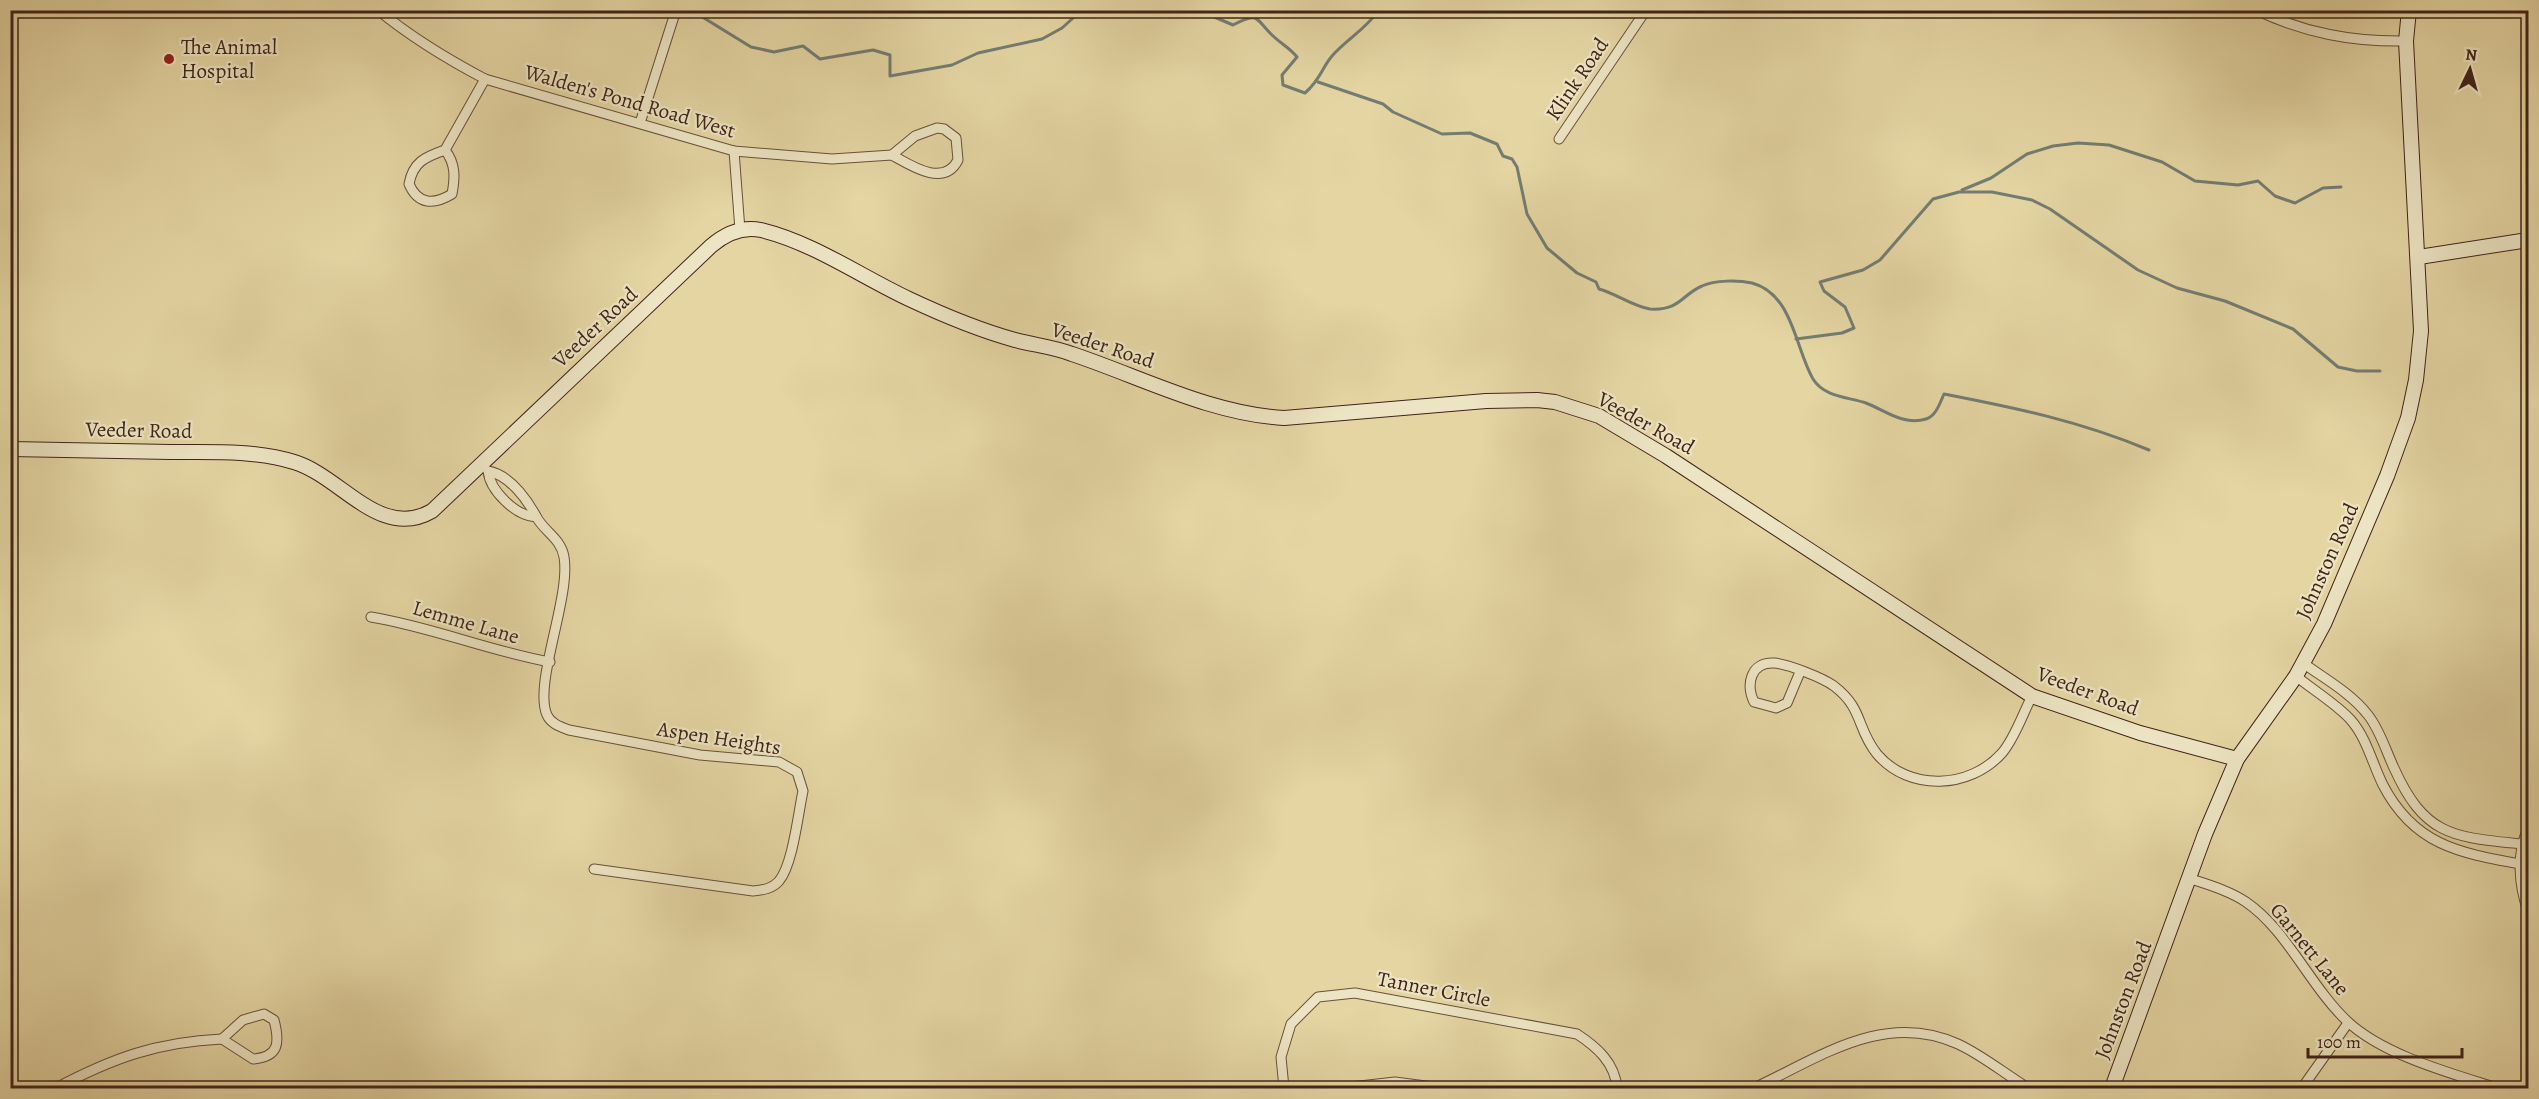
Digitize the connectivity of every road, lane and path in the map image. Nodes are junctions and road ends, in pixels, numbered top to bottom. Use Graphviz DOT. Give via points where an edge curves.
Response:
graph roads {
  1 [pos="378,10"];
  2 [pos="676,10"];
  3 [pos="1646,10"];
  4 [pos="2256,10"];
  5 [pos="2409,10"];
  6 [pos="2406,41"];
  7 [pos="485,79"];
  8 [pos="640,123"];
  9 [pos="1559,139"];
  10 [pos="445,150"];
  11 [pos="734,151"];
  12 [pos="892,155"];
  13 [pos="740,230"];
  14 [pos="2529,240"];
  15 [pos="2419,257"];
  16 [pos="10,449"];
  17 [pos="484,468"];
  18 [pos="536,518"];
  19 [pos="371,617"];
  20 [pos="550,663"];
  21 [pos="2303,663"];
  22 [pos="1800,672"];
  23 [pos="2296,676"];
  24 [pos="2032,696"];
  25 [pos="2237,759"];
  26 [pos="2398,777"];
  27 [pos="2383,785"];
  28 [pos="2529,829"];
  29 [pos="2522,844"];
  30 [pos="2520,864"];
  31 [pos="594,869"];
  32 [pos="2191,879"];
  33 [pos="2529,911"];
  34 [pos="2348,1023"];
  35 [pos="222,1039"];
  36 [pos="56,1089"];
  37 [pos="1284,1089"];
  38 [pos="1342,1089"];
  39 [pos="1440,1089"];
  40 [pos="1617,1089"];
  41 [pos="1754,1089"];
  42 [pos="2028,1089"];
  43 [pos="2112,1089"];
  44 [pos="2302,1089"];
  45 [pos="2497,1089"];
  1 -- 7 [label="street, Walden's Pond Road West" via="401,30"];
  2 -- 8 [label="street"];
  3 -- 9 [label="street, Klink Road"];
  4 -- 6 [label="street" via="2317,33 2368,42"];
  5 -- 6 [label="street, Johnston Road"];
  6 -- 15 [label="street, Johnston Road"];
  7 -- 8 [label="street, Walden's Pond Road West"];
  7 -- 10 [label="street"];
  8 -- 11 [label="street, Walden's Pond Road West"];
  10 -- 10 [label="street" via="421,159 412,170 409,184 418,198 441,201 452,194 455,179"];
  11 -- 12 [label="street, Walden's Pond Road West" via="832,159"];
  11 -- 13 [label="street"];
  12 -- 12 [label="street" via="915,136 937,128 952,133 958,146 955,164 941,172 926,173"];
  13 -- 17 [label="street, Veeder Road" via="711,246"];
  13 -- 24 [label="street, Veeder Road" via="758,229 791,240 908,299 994,333 1070,353 1240,412 1284,418 1538,400 1599,416"];
  14 -- 15 [label="street"];
  15 -- 21 [label="street, Johnston Road" via="2421,331 2408,418 2333,603"];
  16 -- 17 [label="street, Veeder Road" via="227,452 277,458 322,473 377,514 398,520 418,519 432,512"];
  17 -- 18 [label="street, Aspen Heights" via="500,474 532,506"];
  17 -- 18 [label="street, Aspen Heights" via="489,483 524,516"];
  18 -- 20 [label="street, Aspen Heights" via="556,539 564,556 564,581"];
  19 -- 20 [label="street, Lemme Lane"];
  20 -- 31 [label="street, Aspen Heights" via="544,706 555,724 700,755 779,762 797,772 801,780 787,865 780,880 764,890"];
  21 -- 23 [label="street, Johnston Road"];
  21 -- 26 [label="street" via="2367,713"];
  22 -- 22 [label="street" via="1774,663 1760,667 1752,674 1748,690 1754,702 1776,708 1787,703"];
  22 -- 24 [label="street" via="1825,680 1850,698 1867,740 1894,769 1914,779 1939,783 1962,778 2004,752"];
  23 -- 25 [label="street, Johnston Road"];
  23 -- 27 [label="street" via="2350,719"];
  24 -- 25 [label="street, Veeder Road" via="2140,733"];
  25 -- 32 [label="street, Johnston Road" via="2205,834"];
  26 -- 27 [label="street"];
  26 -- 29 [label="street" via="2419,813 2443,830 2477,840"];
  27 -- 30 [label="street" via="2410,825 2425,836 2470,855"];
  28 -- 29 [label="street"];
  29 -- 30 [label="street"];
  30 -- 33 [label="street"];
  32 -- 34 [label="street, Garnett Lane" via="2220,889 2255,909 2272,925"];
  32 -- 43 [label="street, Johnston Road"];
  34 -- 44 [label="street"];
  34 -- 45 [label="street, Garnett Lane" via="2399,1054"];
  35 -- 35 [label="street" via="253,1059 264,1058 273,1054 277,1031 274,1020 264,1014 251,1016"];
  35 -- 36 [label="street" via="157,1046 99,1066"];
  37 -- 40 [label="street, Tanner Circle" via="1281,1057 1291,1024 1317,997 1354,993 1577,1034 1605,1057"];
  38 -- 39 [label="street" via="1395,1082"];
  41 -- 42 [label="street" via="1855,1041 1910,1030 1959,1044"];
}
